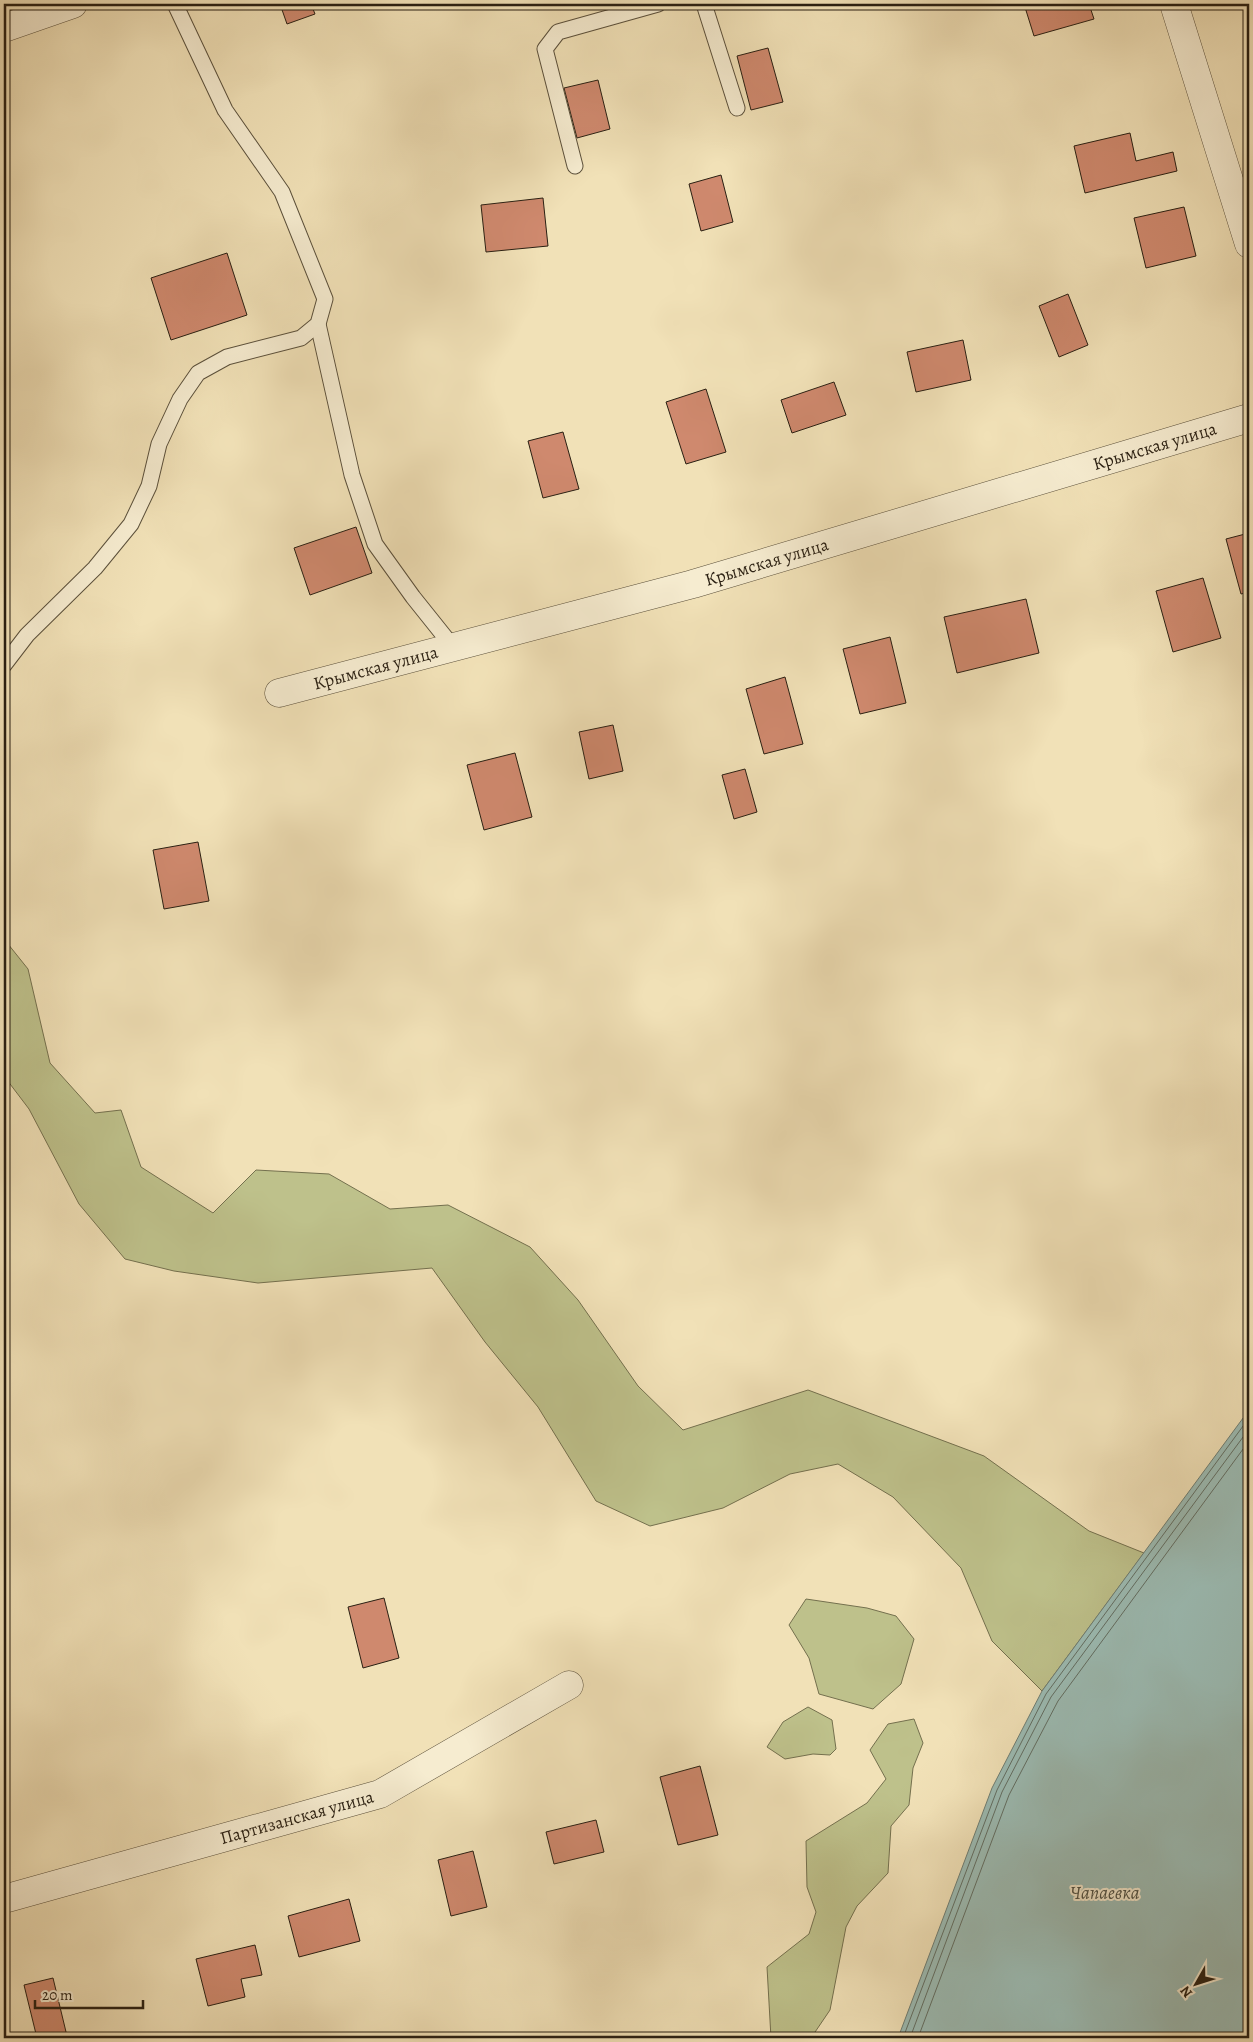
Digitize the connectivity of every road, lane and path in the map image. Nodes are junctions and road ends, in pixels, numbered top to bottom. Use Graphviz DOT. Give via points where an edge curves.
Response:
graph roads {
  1 [pos="73,4"];
  2 [pos="175,4"];
  3 [pos="658,4"];
  4 [pos="704,4"];
  5 [pos="1174,4"];
  6 [pos="4,28"];
  7 [pos="737,108"];
  8 [pos="575,166"];
  9 [pos="1249,244"];
  10 [pos="318,324"];
  11 [pos="1249,418"];
  12 [pos="453,647"];
  13 [pos="4,665"];
  14 [pos="279,693"];
  15 [pos="568,1685"];
  16 [pos="4,1899"];
  1 -- 6 [label="street"];
  2 -- 10 [label="lane" via="225,110 282,192 325,299"];
  3 -- 8 [label="lane" via="558,32 545,49"];
  4 -- 7 [label="lane"];
  5 -- 9 [label="street"];
  10 -- 12 [label="lane" via="352,474 375,544"];
  10 -- 13 [label="lane" via="300,338 227,357 198,373 180,399 163,435 149,486 131,524 95,568 27,635"];
  11 -- 12 [label="street, Крымская улица" via="693,584"];
  12 -- 14 [label="street, Крымская улица"];
  15 -- 16 [label="street, Партизанская улица" via="380,1794"];
}
